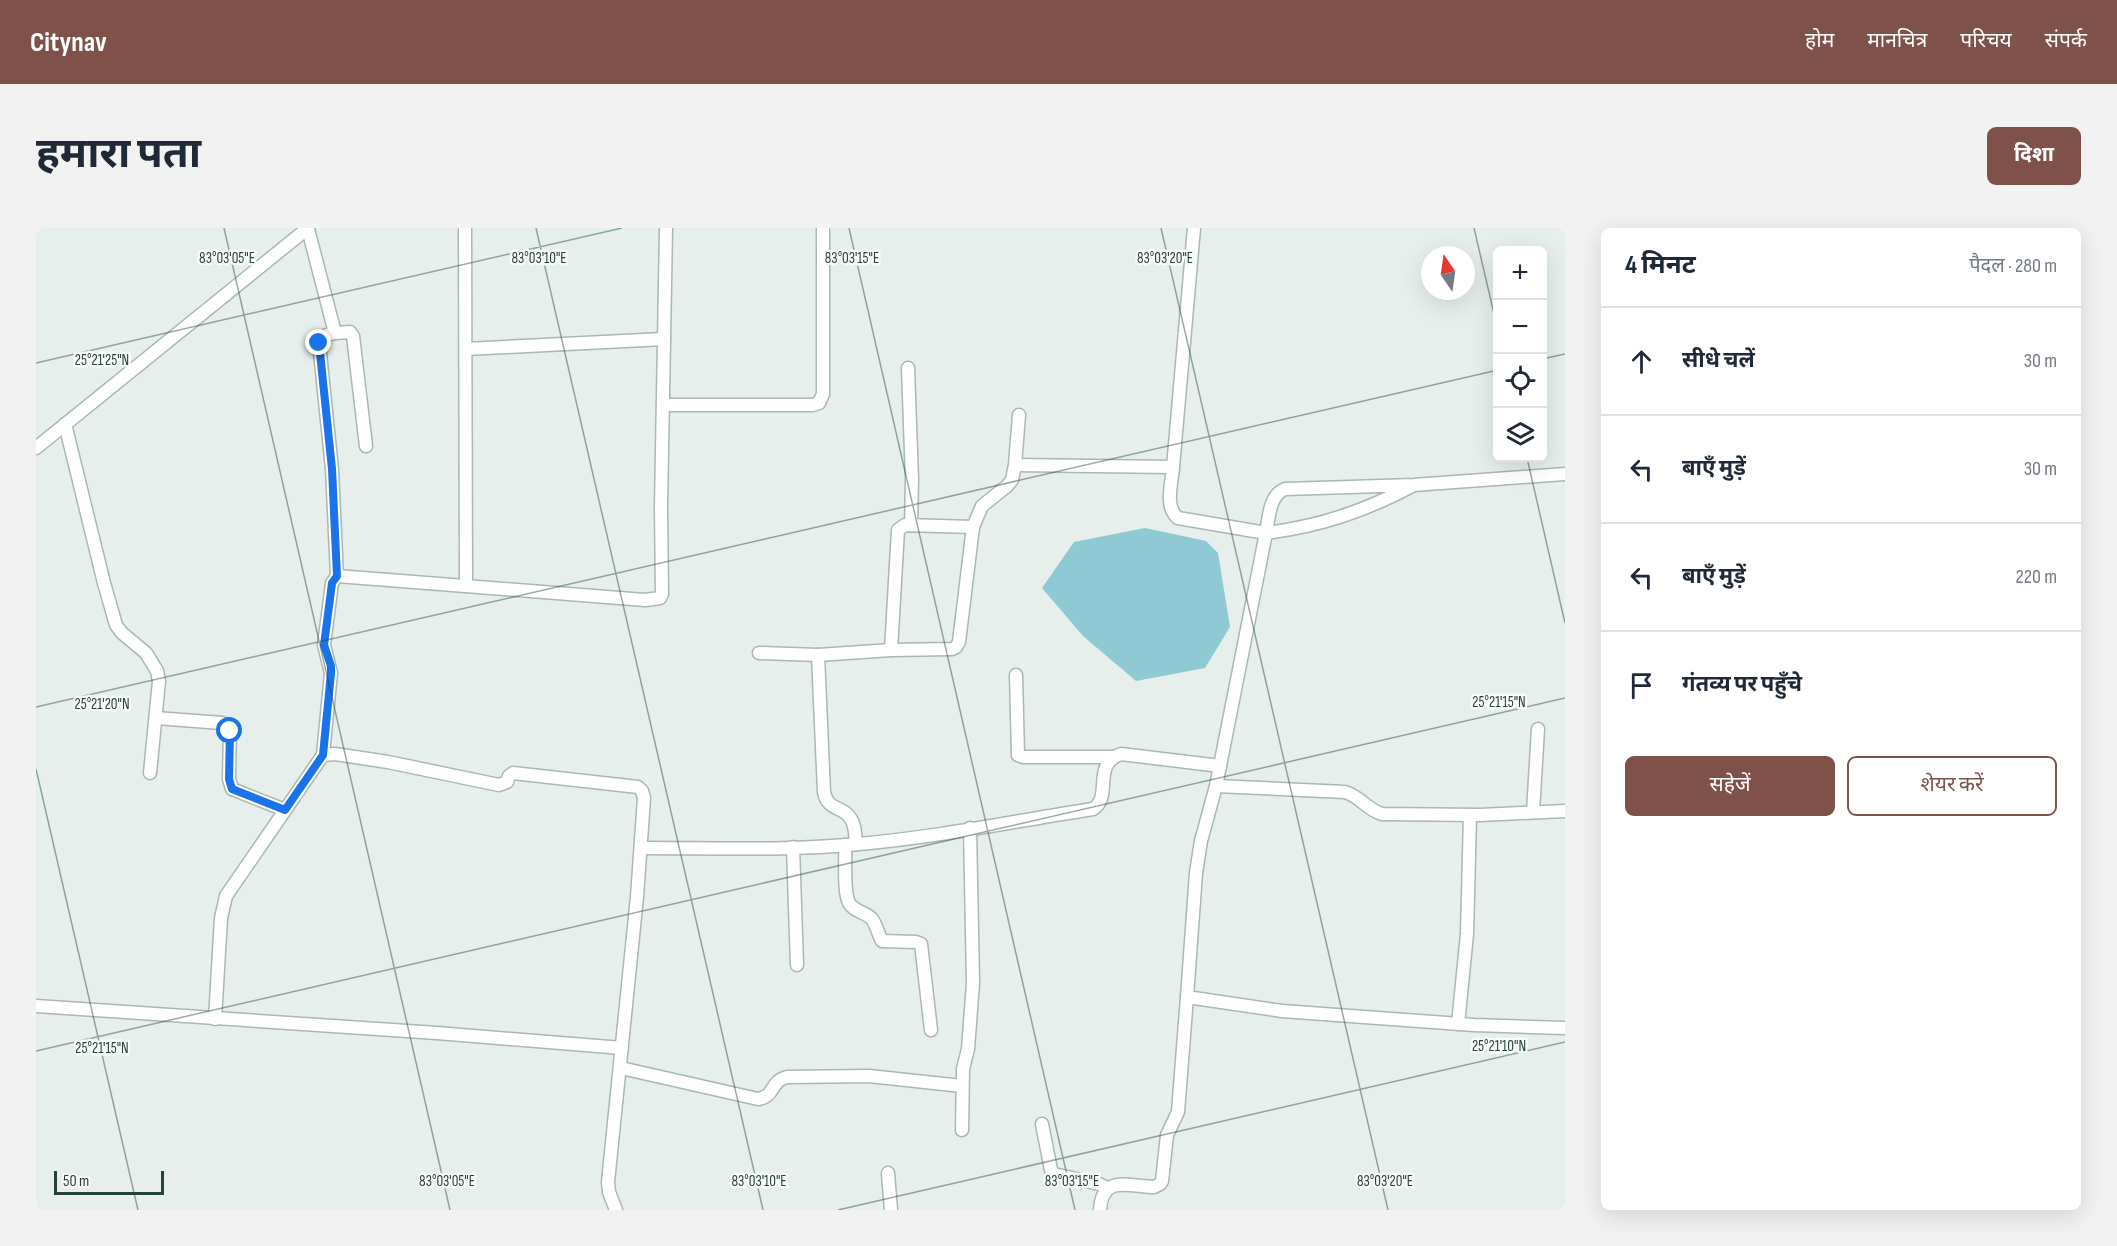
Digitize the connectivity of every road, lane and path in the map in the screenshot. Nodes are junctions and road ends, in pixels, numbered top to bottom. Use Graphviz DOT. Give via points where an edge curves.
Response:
graph roads {
  1 [pos="308,228"];
  2 [pos="465,228"];
  3 [pos="666,228"];
  4 [pos="823,228"];
  5 [pos="1194,228"];
  6 [pos="335,333"];
  7 [pos="664,339"];
  8 [pos="466,349"];
  9 [pos="908,368"];
  10 [pos="663,405"];
  11 [pos="1019,414"];
  12 [pos="66,424"];
  13 [pos="366,446"];
  14 [pos="36,448"];
  15 [pos="1016,465"];
  16 [pos="1173,467"];
  17 [pos="1565,474"];
  18 [pos="1414,485"];
  19 [pos="910,525"];
  20 [pos="973,527"];
  21 [pos="1266,533"];
  22 [pos="337,576"];
  23 [pos="466,586"];
  24 [pos="891,650"];
  25 [pos="759,653"];
  26 [pos="818,655"];
  27 [pos="1016,675"];
  28 [pos="156,718"];
  29 [pos="1538,729"];
  30 [pos="323,755"];
  31 [pos="1114,757"];
  32 [pos="1220,766"];
  33 [pos="150,772"];
  34 [pos="1216,786"];
  35 [pos="285,810"];
  36 [pos="1565,811"];
  37 [pos="1533,812"];
  38 [pos="1470,815"];
  39 [pos="970,828"];
  40 [pos="851,845"];
  41 [pos="793,847"];
  42 [pos="641,848"];
  43 [pos="797,965"];
  44 [pos="1187,997"];
  45 [pos="36,1006"];
  46 [pos="215,1019"];
  47 [pos="1458,1024"];
  48 [pos="1565,1028"];
  49 [pos="931,1030"];
  50 [pos="622,1048"];
  51 [pos="621,1068"];
  52 [pos="962,1086"];
  53 [pos="1042,1124"];
  54 [pos="962,1130"];
  55 [pos="888,1173"];
  56 [pos="1107,1188"];
  57 [pos="616,1210"];
  58 [pos="891,1210"];
  59 [pos="1100,1210"];
  1 -- 6 [label="street"];
  1 -- 12 [label="street"];
  2 -- 8 [label="street"];
  3 -- 7 [label="street"];
  4 -- 10 [label="street" via="823,394 819,403"];
  5 -- 16 [label="street"];
  6 -- 13 [label="street" via="350,332 353,336"];
  6 -- 22 [label="street" via="323,336 319,343 332,469"];
  7 -- 8 [label="street"];
  7 -- 10 [label="street"];
  8 -- 23 [label="street"];
  9 -- 19 [label="street"];
  10 -- 23 [label="street" via="660,598"];
  11 -- 15 [label="street"];
  12 -- 14 [label="street"];
  12 -- 28 [label="street" via="116,625 146,653 157,671"];
  15 -- 16 [label="street"];
  15 -- 20 [label="street" via="1008,486 982,506"];
  16 -- 21 [label="street" via="1170,506 1178,518"];
  17 -- 18 [label="street"];
  18 -- 21 [label="street" via="1376,505 1334,520"];
  18 -- 21 [label="street" via="1284,489 1274,499"];
  19 -- 20 [label="street"];
  19 -- 24 [label="street" via="900,527 897,534"];
  20 -- 24 [label="street" via="956,647"];
  21 -- 32 [label="street"];
  22 -- 23 [label="street"];
  22 -- 30 [label="street" via="332,583 324,645 331,673"];
  24 -- 26 [label="street"];
  25 -- 26 [label="street"];
  26 -- 40 [label="street" via="824,792 829,805 852,820"];
  27 -- 31 [label="street" via="1018,755"];
  28 -- 33 [label="street"];
  28 -- 35 [label="street" via="228,726 232,789"];
  29 -- 37 [label="street"];
  30 -- 35 [label="street"];
  30 -- 42 [label="street" via="388,762 499,784 507,782 513,773 633,785 644,798"];
  31 -- 32 [label="street" via="1120,754"];
  31 -- 39 [label="street" via="1105,769 1101,801 1093,809"];
  32 -- 34 [label="street"];
  34 -- 38 [label="street" via="1345,792 1382,814"];
  34 -- 44 [label="street" via="1196,873"];
  35 -- 46 [label="street" via="226,896 221,918"];
  36 -- 37 [label="street"];
  37 -- 38 [label="street"];
  38 -- 47 [label="street" via="1467,934"];
  39 -- 40 [label="street"];
  39 -- 52 [label="street" via="973,983"];
  40 -- 41 [label="street"];
  40 -- 49 [label="street" via="848,901 854,909 870,916 882,941 921,944"];
  41 -- 42 [label="street"];
  41 -- 43 [label="street"];
  42 -- 50 [label="street"];
  44 -- 47 [label="street" via="1282,1011"];
  44 -- 56 [label="street" via="1178,1112 1167,1135 1162,1181 1154,1186"];
  45 -- 46 [label="street"];
  46 -- 50 [label="street"];
  47 -- 48 [label="street"];
  50 -- 51 [label="street"];
  51 -- 52 [label="street" via="758,1099 765,1098 775,1083 787,1077 869,1076"];
  51 -- 57 [label="street" via="608,1182"];
  52 -- 54 [label="street"];
  53 -- 56 [label="street" via="1054,1174"];
  55 -- 58 [label="street"];
  56 -- 59 [label="street"];
}
